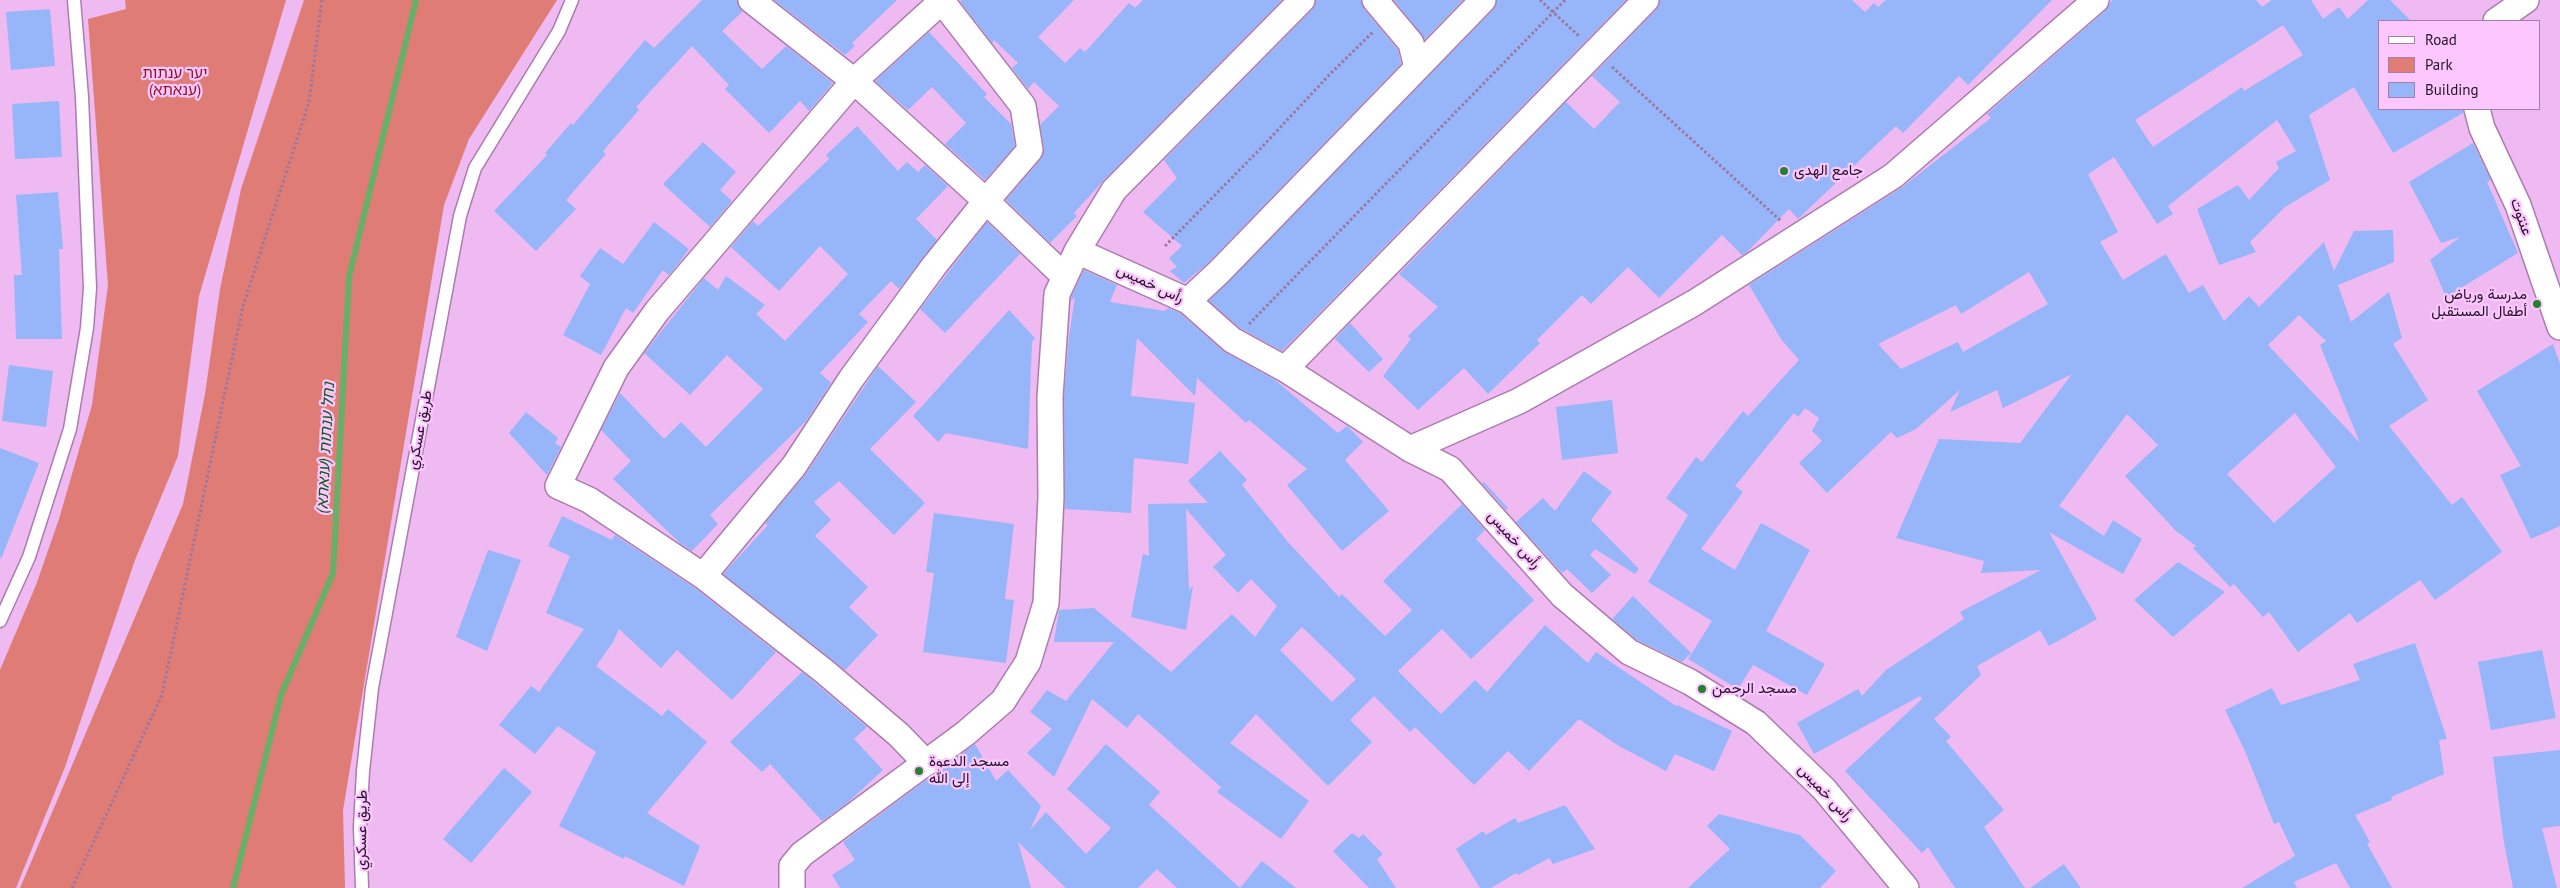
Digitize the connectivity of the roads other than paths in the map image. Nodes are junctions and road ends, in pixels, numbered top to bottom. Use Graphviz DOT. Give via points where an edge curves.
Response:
graph roads {
  1 [pos="74,0"];
  2 [pos="572,0"];
  3 [pos="751,0"];
  4 [pos="1302,0"];
  5 [pos="1483,0"];
  6 [pos="1646,0"];
  7 [pos="2096,0"];
  8 [pos="2526,0"];
  9 [pos="942,1"];
  10 [pos="1382,7"];
  11 [pos="2497,20"];
  12 [pos="1417,68"];
  13 [pos="854,81"];
  14 [pos="2477,110"];
  15 [pos="986,201"];
  16 [pos="1077,251"];
  17 [pos="1065,278"];
  18 [pos="1188,301"];
  19 [pos="2560,327"];
  20 [pos="1285,369"];
  21 [pos="1410,449"];
  22 [pos="703,576"];
  23 [pos="0,622"];
  24 [pos="926,763"];
  25 [pos="362,888"];
  26 [pos="792,888"];
  27 [pos="1906,888"];
  1 -- 23 [label="lane" via="82,97 89,269 87,328 70,429 29,557"];
  2 -- 25 [label="lane, طريق عسكري" via="559,31 475,168 460,216 372,688 363,780"];
  3 -- 13 [label="street"];
  4 -- 16 [label="street" via="1114,190"];
  5 -- 12 [label="street"];
  6 -- 20 [label="street"];
  7 -- 21 [label="street" via="1893,176 1694,303 1519,401"];
  8 -- 11 [label="street"];
  9 -- 13 [label="street"];
  9 -- 15 [label="street" via="1023,106 1030,150"];
  10 -- 12 [label="street" via="1411,42"];
  12 -- 18 [label="street"];
  13 -- 15 [label="street"];
  13 -- 22 [label="street" via="657,311 616,368 558,486 589,500"];
  14 -- 19 [label="street, عنتوت" via="2482,128 2518,205"];
  15 -- 17 [label="street"];
  15 -- 22 [label="street" via="862,364 794,466"];
  16 -- 17 [label="street"];
  16 -- 18 [label="street, رأس خميس"];
  17 -- 24 [label="street" via="1057,294 1050,397 1046,602 1028,662 1003,701"];
  18 -- 20 [label="street, رأس خميس" via="1232,340"];
  20 -- 21 [label="street, رأس خميس"];
  21 -- 27 [label="street, رأس خميس" via="1450,469 1562,595 1629,652 1690,682 1756,723 1824,789"];
  22 -- 24 [label="street" via="825,672"];
  24 -- 26 [label="street" via="802,854 792,866"];
}
